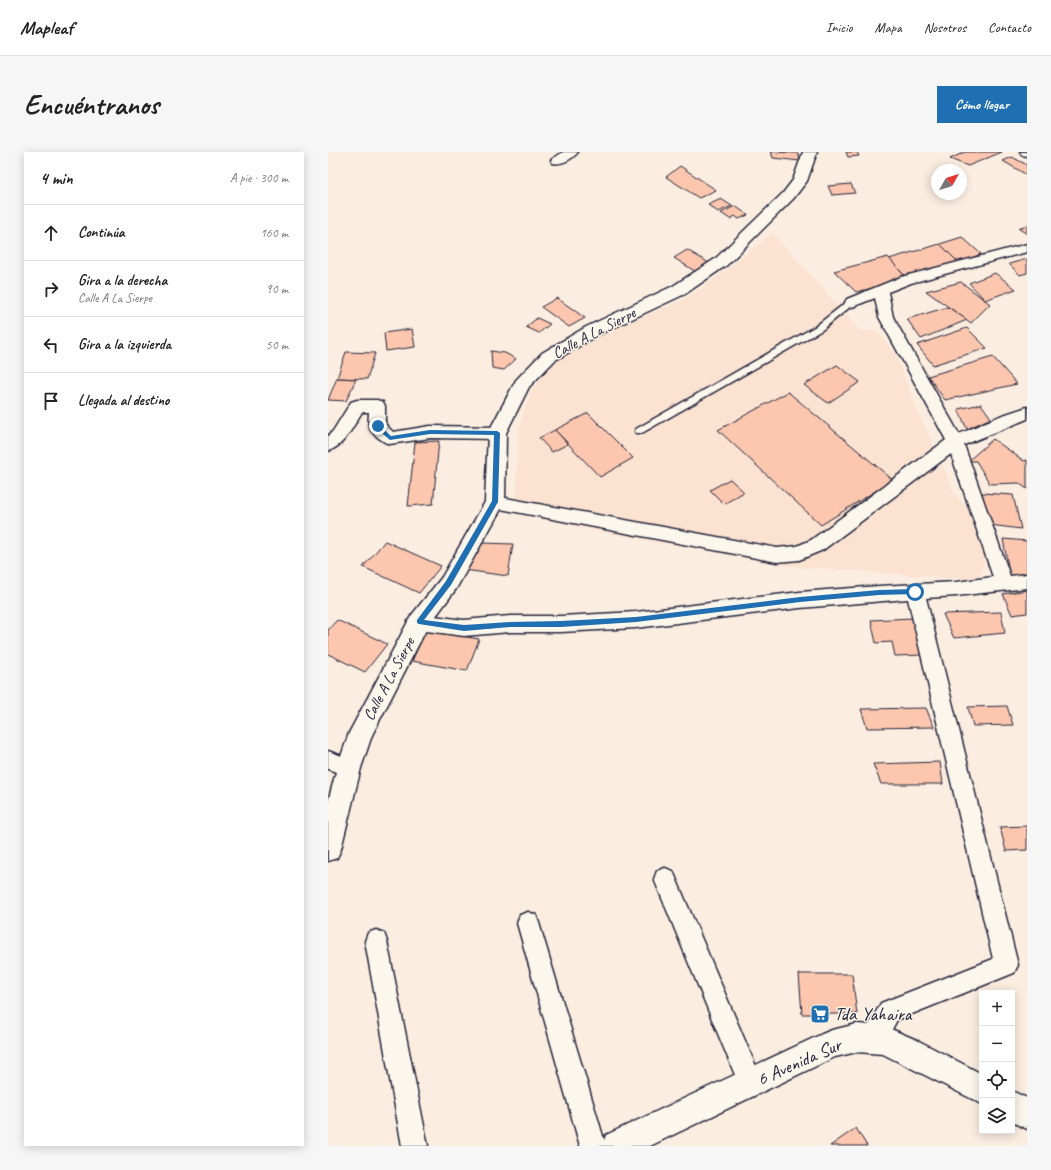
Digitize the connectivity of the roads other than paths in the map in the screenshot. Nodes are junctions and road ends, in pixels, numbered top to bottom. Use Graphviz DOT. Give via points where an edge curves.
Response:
graph roads {
  1 [pos="572,152"];
  2 [pos="810,152"];
  3 [pos="557,160"];
  4 [pos="1027,248"];
  5 [pos="881,292"];
  6 [pos="852,302"];
  7 [pos="1027,413"];
  8 [pos="639,431"];
  9 [pos="497,433"];
  10 [pos="955,442"];
  11 [pos="328,445"];
  12 [pos="495,502"];
  13 [pos="1027,581"];
  14 [pos="1004,583"];
  15 [pos="915,592"];
  16 [pos="419,622"];
  17 [pos="328,760"];
  18 [pos="349,768"];
  19 [pos="328,849"];
  20 [pos="665,879"];
  21 [pos="528,923"];
  22 [pos="376,940"];
  23 [pos="873,1039"];
  24 [pos="751,1083"];
  25 [pos="979,1088"];
  26 [pos="1015,1108"];
  27 [pos="1027,1114"];
  28 [pos="415,1146"];
  29 [pos="593,1146"];
  30 [pos="617,1146"];
  1 -- 3 [label="street"];
  2 -- 9 [label="street, Calle A La Sierpe" via="800,181 788,196 721,262 678,290 592,331 548,357 522,384"];
  4 -- 5 [label="street" via="906,280"];
  5 -- 6 [label="street"];
  5 -- 10 [label="street" via="886,317"];
  6 -- 8 [label="lane" via="819,328"];
  7 -- 10 [label="street"];
  9 -- 11 [label="street" via="430,432 390,438 378,426 377,406 357,406 339,435"];
  9 -- 12 [label="street, Calle A La Sierpe"];
  10 -- 12 [label="street" via="817,545 799,553 777,555"];
  10 -- 14 [label="street"];
  12 -- 16 [label="street, Calle A La Sierpe" via="448,583"];
  13 -- 14 [label="street"];
  14 -- 15 [label="street" via="956,590"];
  15 -- 16 [label="street" via="800,600 629,620 464,628"];
  15 -- 23 [label="street" via="1006,965 889,1011"];
  16 -- 18 [label="street, Calle A La Sierpe" via="361,733"];
  17 -- 18 [label="street"];
  18 -- 19 [label="street, Calle A La Sierpe"];
  20 -- 24 [label="street"];
  21 -- 29 [label="street"];
  22 -- 28 [label="street"];
  23 -- 24 [label="street, 6 Avenida Sur" via="857,1038 832,1044"];
  23 -- 25 [label="street, 6 Avenida Sur" via="884,1040 909,1051"];
  24 -- 30 [label="street, 6 Avenida Sur"];
  26 -- 27 [label="street"];
}
